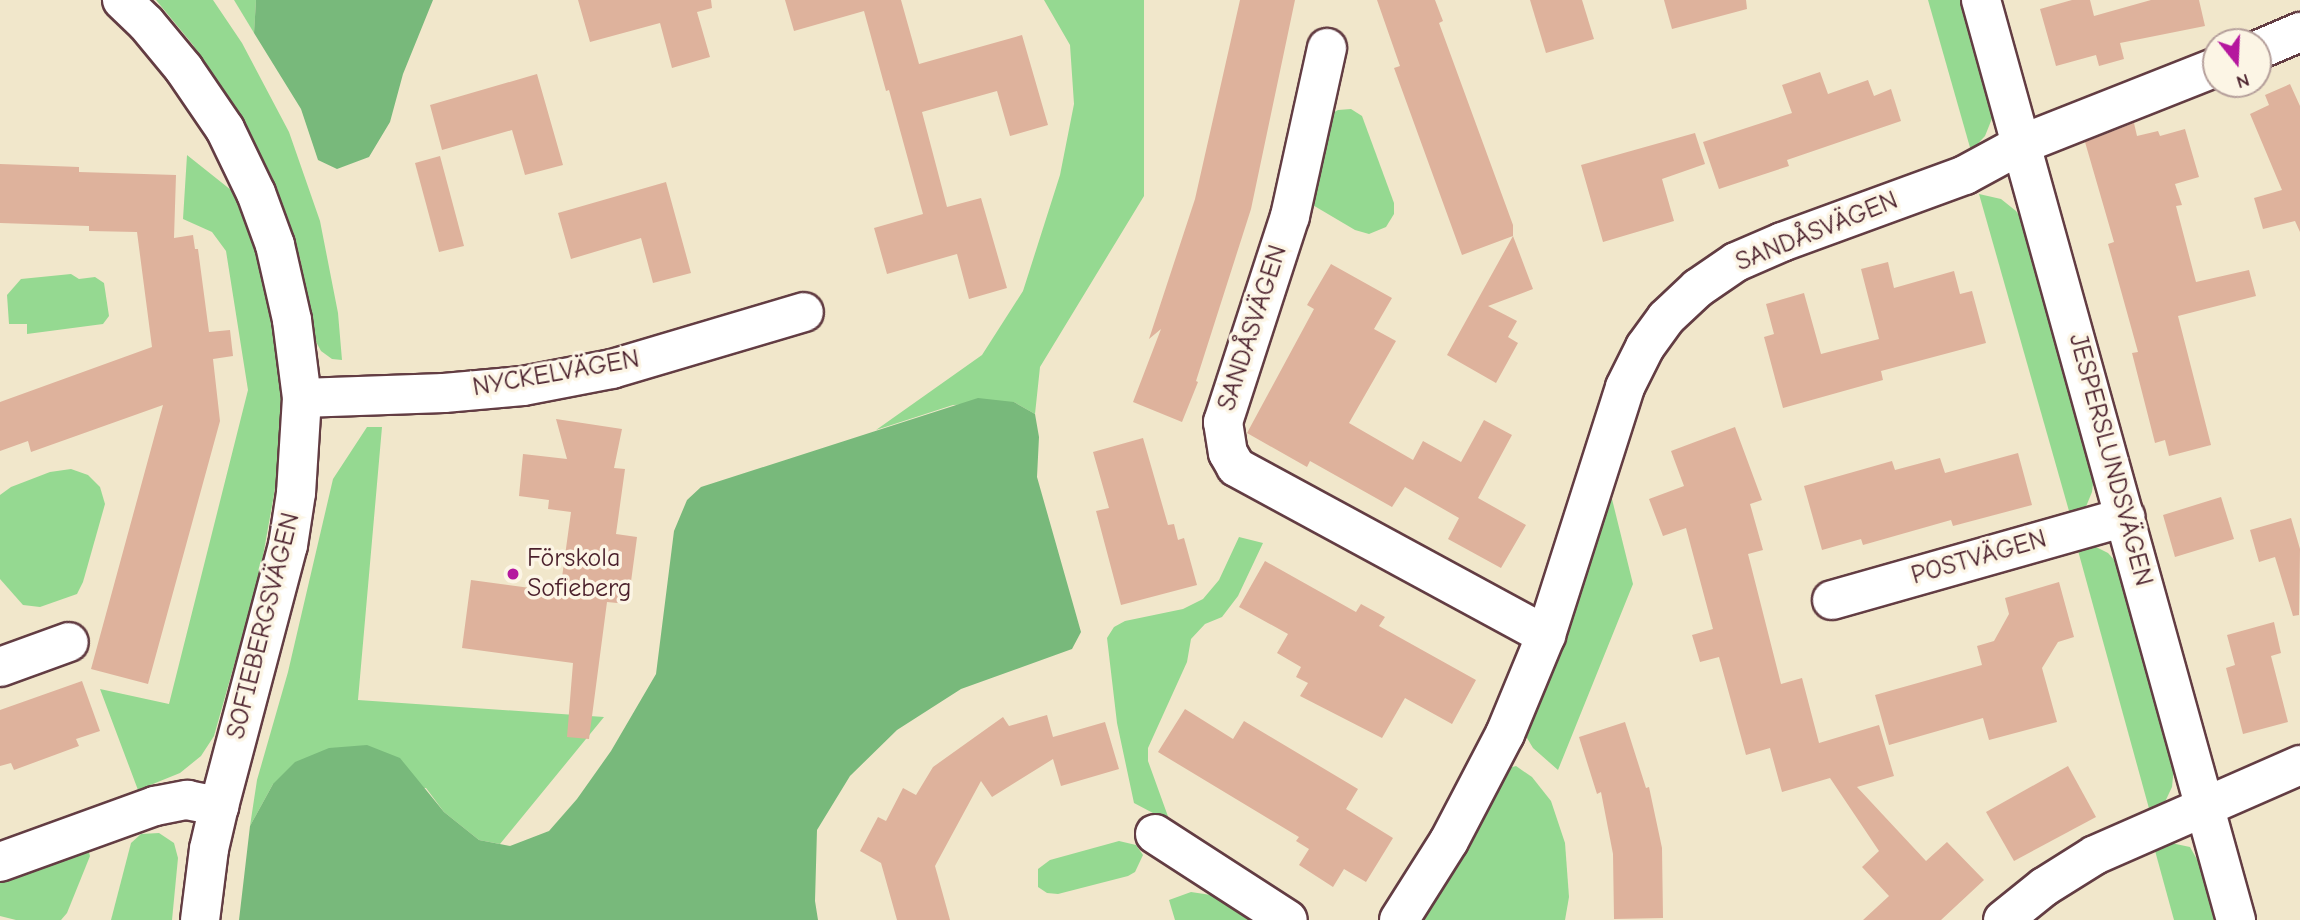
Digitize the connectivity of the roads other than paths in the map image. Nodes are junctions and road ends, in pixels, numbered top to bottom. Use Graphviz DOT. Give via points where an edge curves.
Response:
graph roads {
  1 [pos="122,0"];
  2 [pos="1981,0"];
  3 [pos="2300,32"];
  4 [pos="2272,44"];
  5 [pos="1327,48"];
  6 [pos="2202,73"];
  7 [pos="2022,144"];
  8 [pos="804,312"];
  9 [pos="302,398"];
  10 [pos="2126,517"];
  11 [pos="1832,600"];
  12 [pos="1546,635"];
  13 [pos="69,642"];
  14 [pos="0,667"];
  15 [pos="2300,765"];
  16 [pos="219,806"];
  17 [pos="2204,806"];
  18 [pos="1155,834"];
  19 [pos="0,862"];
  20 [pos="200,920"];
  21 [pos="1288,920"];
  22 [pos="1399,920"];
  23 [pos="2003,920"];
  24 [pos="2236,920"];
  1 -- 9 [label="street, SOFIEBERGSVÄGEN" via="198,89 225,129 256,193 292,320"];
  2 -- 7 [label="street, JESPERSLUNDSVÄGEN"];
  3 -- 4 [label="street"];
  5 -- 12 [label="street, SANDÅSVÄGEN" via="1290,216 1223,422 1228,453 1237,467"];
  6 -- 7 [label="street, SANDÅSVÄGEN"];
  7 -- 10 [label="street, JESPERSLUNDSVÄGEN"];
  7 -- 12 [label="street, SANDÅSVÄGEN" via="1965,175 1736,262 1666,318 1625,387"];
  8 -- 9 [label="street, NYCKELVÄGEN" via="612,369 523,386"];
  9 -- 16 [label="street, SOFIEBERGSVÄGEN" via="288,545"];
  10 -- 11 [label="street, POSTVÄGEN"];
  10 -- 17 [label="street, JESPERSLUNDSVÄGEN"];
  12 -- 22 [label="street, SANDÅSVÄGEN" via="1505,734"];
  13 -- 14 [label="street"];
  15 -- 17 [label="street"];
  16 -- 19 [label="street" via="187,800 155,806"];
  16 -- 20 [label="street, SOFIEBERGSVÄGEN"];
  17 -- 23 [label="street" via="2095,855"];
  17 -- 24 [label="street, JESPERSLUNDSVÄGEN"];
  18 -- 21 [label="street"];
}
